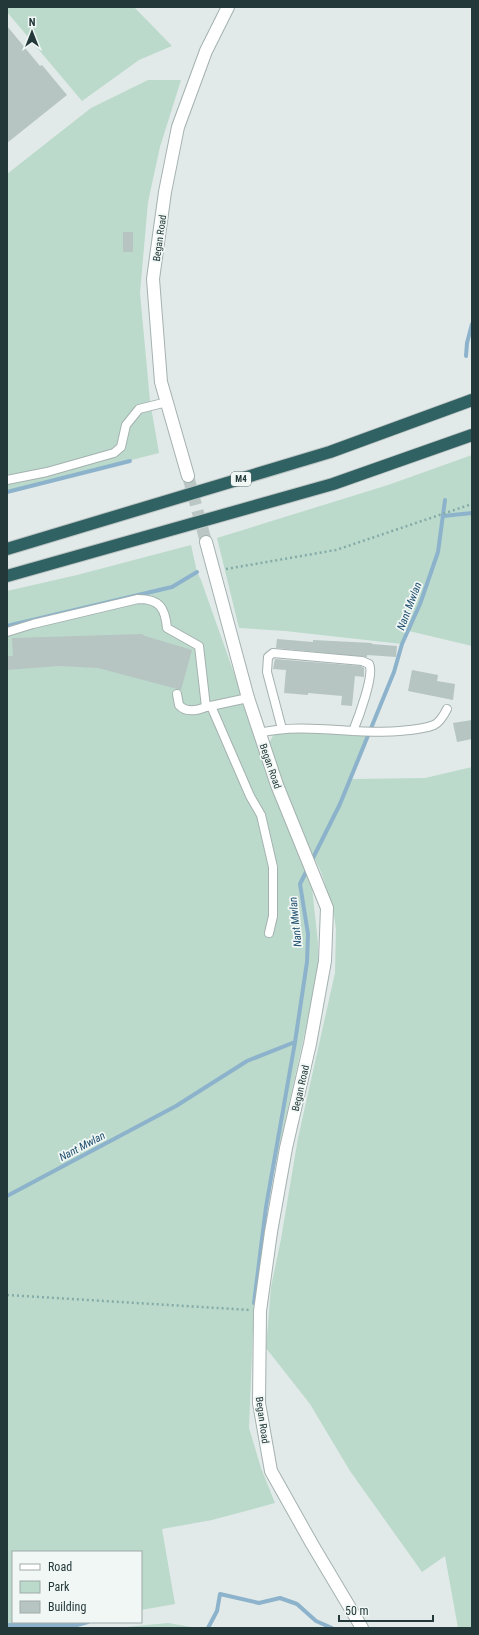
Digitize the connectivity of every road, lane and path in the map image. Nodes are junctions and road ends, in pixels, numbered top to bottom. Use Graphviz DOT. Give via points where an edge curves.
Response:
graph roads {
  1 [pos="228,7"];
  2 [pos="472,400"];
  3 [pos="167,402"];
  4 [pos="472,435"];
  5 [pos="188,476"];
  6 [pos="7,480"];
  7 [pos="472,504"];
  8 [pos="206,542"];
  9 [pos="7,549"];
  10 [pos="214,572"];
  11 [pos="7,576"];
  12 [pos="7,632"];
  13 [pos="177,694"];
  14 [pos="248,698"];
  15 [pos="208,707"];
  16 [pos="447,709"];
  17 [pos="282,728"];
  18 [pos="357,731"];
  19 [pos="259,733"];
  20 [pos="269,933"];
  21 [pos="7,1295"];
  22 [pos="260,1311"];
  23 [pos="362,1628"];
  1 -- 3 [label="street, Began Road" via="206,52 178,127 165,192 153,279 161,382"];
  2 -- 9 [label="highway, M4" via="330,452"];
  3 -- 5 [label="street, Began Road"];
  3 -- 6 [label="lane" via="139,409 126,425 121,447 114,453 47,472"];
  4 -- 11 [label="highway" via="333,484"];
  7 -- 10 [label="path" via="336,550"];
  8 -- 10 [label="street, Began Road"];
  10 -- 14 [label="street, Began Road"];
  12 -- 15 [label="lane" via="130,601 150,599 166,614 167,628 199,646"];
  13 -- 15 [label="lane" via="179,705 186,711"];
  14 -- 15 [label="lane"];
  14 -- 19 [label="street, Began Road"];
  15 -- 20 [label="lane" via="260,815 273,867 273,916"];
  16 -- 18 [label="lane" via="435,724 411,730"];
  17 -- 18 [label="lane"];
  17 -- 18 [label="lane" via="267,672 268,657 273,653 362,661 369,664 371,672"];
  17 -- 19 [label="lane"];
  19 -- 22 [label="street, Began Road" via="326,908 325,961 310,1044 286,1148"];
  21 -- 22 [label="path"];
  22 -- 23 [label="street, Began Road" via="259,1403 271,1471"];
}
